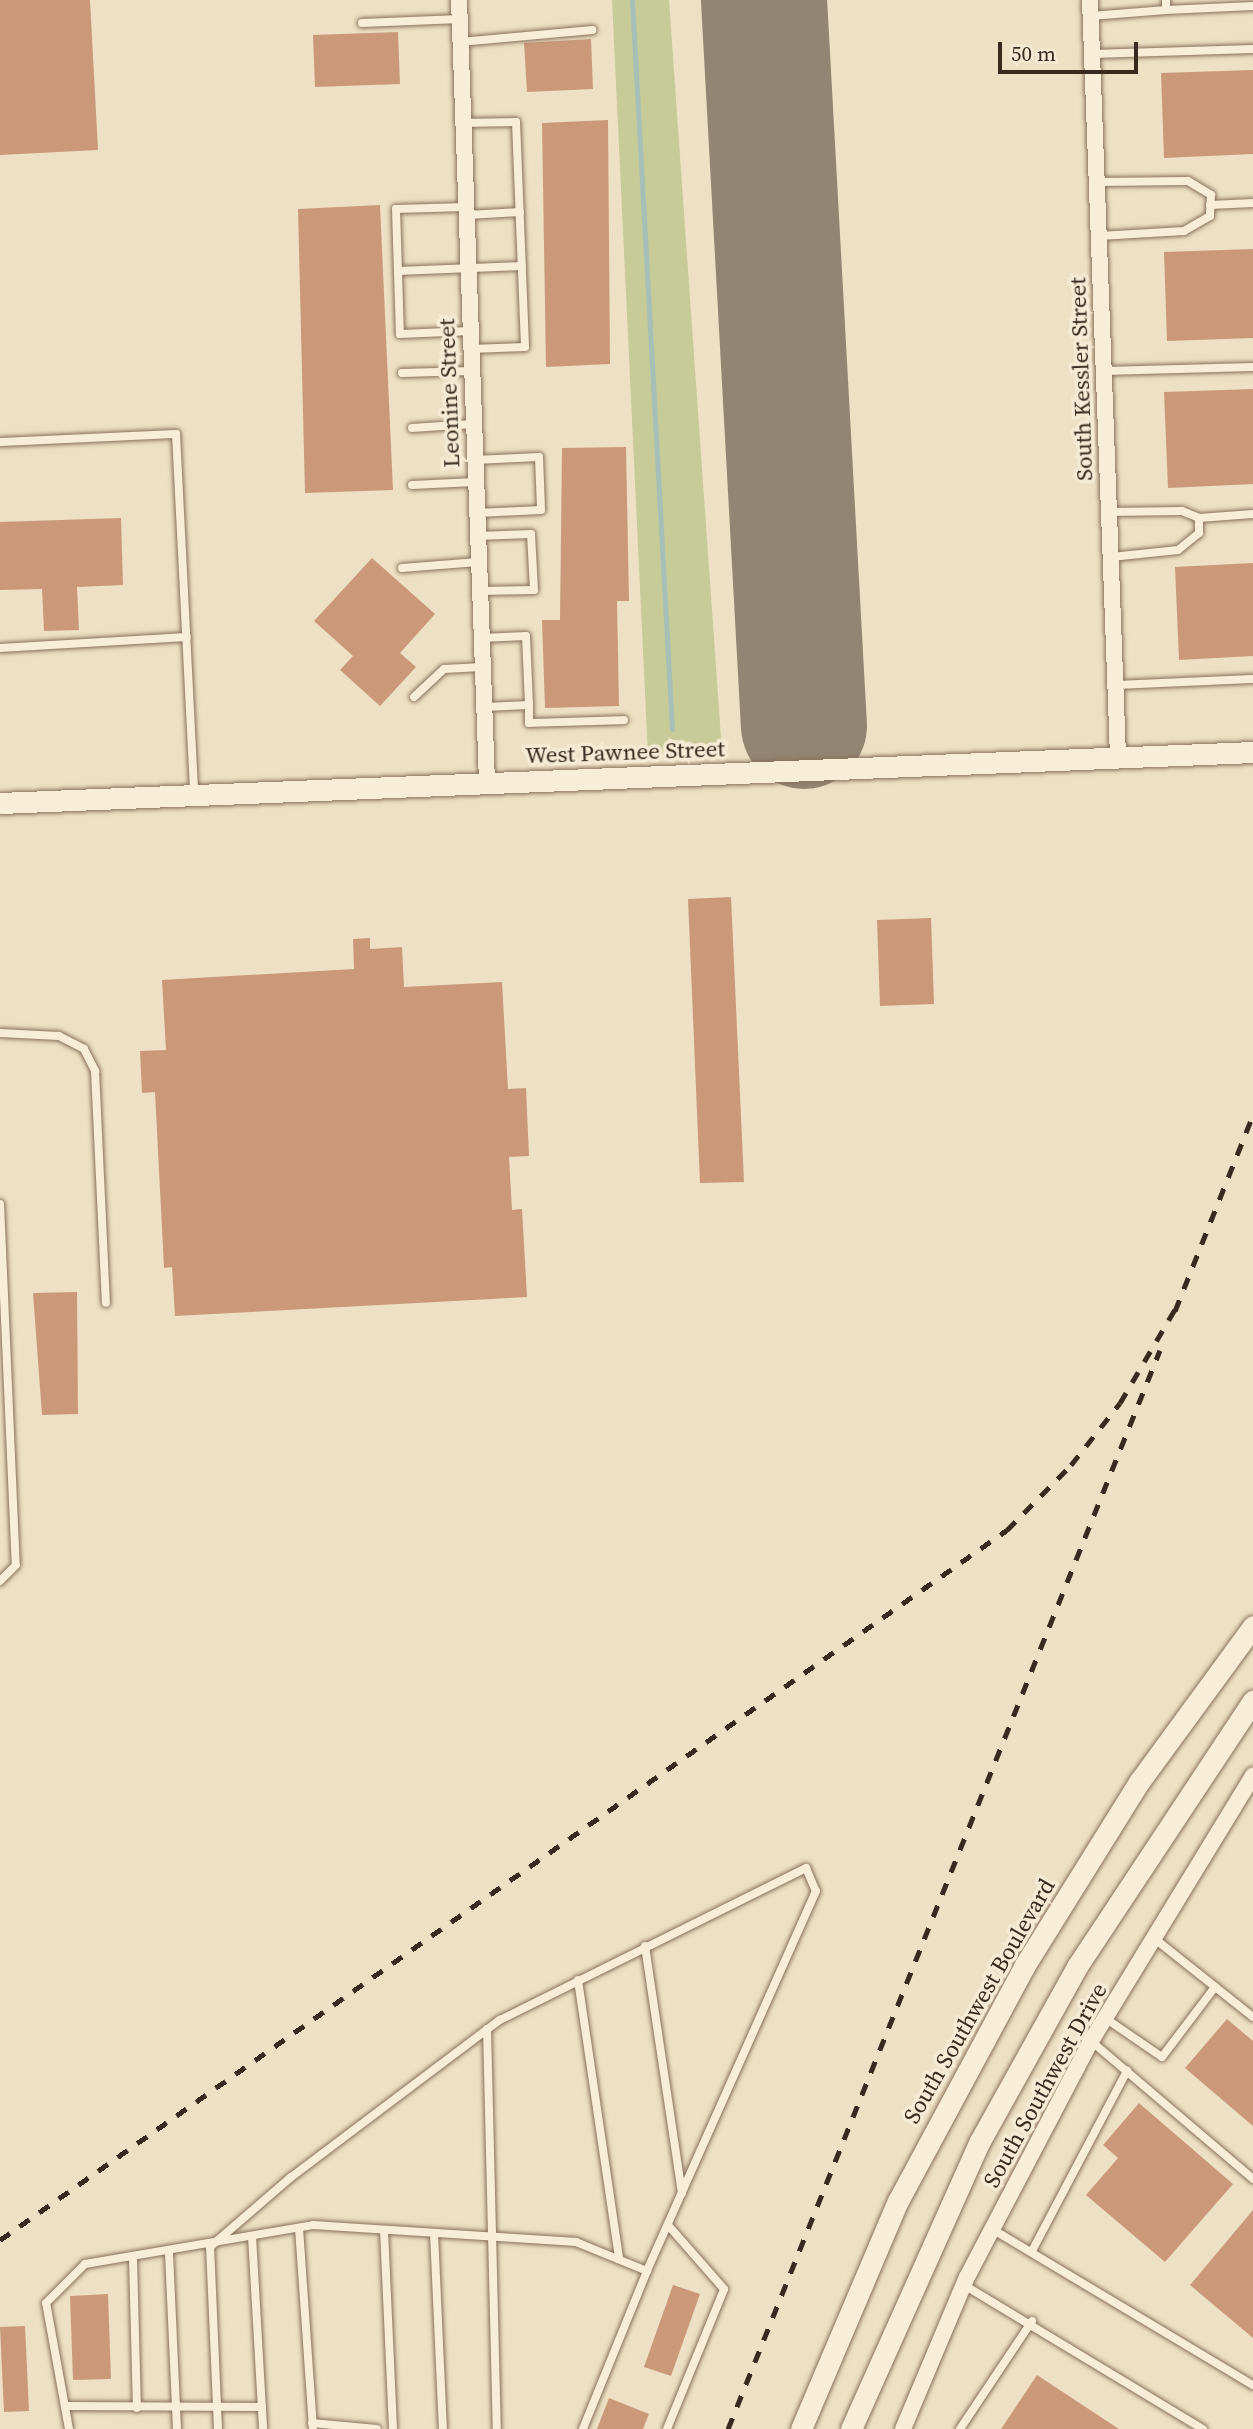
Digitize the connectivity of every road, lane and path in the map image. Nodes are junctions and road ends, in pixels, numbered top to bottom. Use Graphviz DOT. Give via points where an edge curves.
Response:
graph roads {
  1 [pos="459,0"];
  2 [pos="1166,0"];
  3 [pos="1253,6"];
  4 [pos="1091,8"];
  5 [pos="1166,10"];
  6 [pos="460,19"];
  7 [pos="362,23"];
  8 [pos="592,30"];
  9 [pos="460,42"];
  10 [pos="1253,49"];
  11 [pos="1092,54"];
  12 [pos="462,123"];
  13 [pos="1097,182"];
  14 [pos="1253,203"];
  15 [pos="1210,205"];
  16 [pos="465,211"];
  17 [pos="520,212"];
  18 [pos="1099,236"];
  19 [pos="522,266"];
  20 [pos="467,268"];
  21 [pos="398,271"];
  22 [pos="470,331"];
  23 [pos="470,349"];
  24 [pos="1253,367"];
  25 [pos="471,371"];
  26 [pos="1104,371"];
  27 [pos="402,373"];
  28 [pos="473,424"];
  29 [pos="412,428"];
  30 [pos="0,442"];
  31 [pos="475,460"];
  32 [pos="475,482"];
  33 [pos="412,485"];
  34 [pos="1109,512"];
  35 [pos="477,513"];
  36 [pos="1253,514"];
  37 [pos="1199,518"];
  38 [pos="477,536"];
  39 [pos="1111,557"];
  40 [pos="478,562"];
  41 [pos="402,568"];
  42 [pos="479,591"];
  43 [pos="187,637"];
  44 [pos="481,638"];
  45 [pos="0,648"];
  46 [pos="482,667"];
  47 [pos="1253,679"];
  48 [pos="1115,685"];
  49 [pos="414,697"];
  50 [pos="529,705"];
  51 [pos="484,707"];
  52 [pos="624,720"];
  53 [pos="1253,752"];
  54 [pos="1118,757"];
  55 [pos="487,784"];
  56 [pos="194,795"];
  57 [pos="0,803"];
  58 [pos="0,1033"];
  59 [pos="0,1204"];
  60 [pos="106,1303"];
  61 [pos="0,1581"];
  62 [pos="1253,1626"];
  63 [pos="1253,1701"];
  64 [pos="1253,1776"];
  65 [pos="1155,1939"];
  66 [pos="645,1946"];
  67 [pos="578,1980"];
  68 [pos="1215,1987"];
  69 [pos="1253,2017"];
  70 [pos="1105,2018"];
  71 [pos="487,2029"];
  72 [pos="1091,2041"];
  73 [pos="1126,2071"];
  74 [pos="1253,2179"];
  75 [pos="682,2193"];
  76 [pos="668,2225"];
  77 [pos="299,2228"];
  78 [pos="992,2229"];
  79 [pos="384,2230"];
  80 [pos="434,2233"];
  81 [pos="252,2236"];
  82 [pos="494,2236"];
  83 [pos="210,2247"];
  84 [pos="1032,2251"];
  85 [pos="169,2253"];
  86 [pos="133,2258"];
  87 [pos="619,2259"];
  88 [pos="647,2271"];
  89 [pos="964,2285"];
  90 [pos="1032,2321"];
  91 [pos="1253,2385"];
  92 [pos="65,2406"];
  93 [pos="262,2407"];
  94 [pos="138,2408"];
  95 [pos="176,2409"];
  96 [pos="217,2409"];
  97 [pos="312,2426"];
  98 [pos="69,2429"];
  99 [pos="177,2429"];
  100 [pos="218,2429"];
  101 [pos="263,2429"];
  102 [pos="377,2429"];
  103 [pos="393,2429"];
  104 [pos="443,2429"];
  105 [pos="497,2429"];
  106 [pos="583,2429"];
  107 [pos="667,2429"];
  108 [pos="801,2429"];
  109 [pos="851,2429"];
  110 [pos="903,2429"];
  111 [pos="960,2429"];
  112 [pos="1203,2429"];
  1 -- 6 [label="street, Leonine Street"];
  2 -- 5 [label="lane"];
  3 -- 5 [label="lane"];
  4 -- 5 [label="lane"];
  4 -- 11 [label="street, South Kessler Street"];
  6 -- 7 [label="lane"];
  6 -- 9 [label="street, Leonine Street"];
  8 -- 9 [label="lane"];
  9 -- 12 [label="street, Leonine Street"];
  10 -- 11 [label="lane"];
  11 -- 13 [label="street, South Kessler Street"];
  12 -- 16 [label="street, Leonine Street"];
  12 -- 17 [label="lane" via="516,122"];
  13 -- 15 [label="lane" via="1188,181 1211,195"];
  13 -- 18 [label="street, South Kessler Street"];
  14 -- 15 [label="lane"];
  15 -- 18 [label="lane" via="1210,216 1184,230"];
  16 -- 17 [label="lane"];
  16 -- 20 [label="street, Leonine Street"];
  16 -- 21 [label="lane" via="396,209"];
  17 -- 19 [label="lane"];
  18 -- 26 [label="street, South Kessler Street"];
  19 -- 20 [label="lane"];
  19 -- 23 [label="lane" via="525,347"];
  20 -- 21 [label="lane"];
  20 -- 22 [label="street, Leonine Street"];
  21 -- 22 [label="lane" via="400,334"];
  22 -- 23 [label="street, Leonine Street"];
  23 -- 25 [label="street, Leonine Street"];
  24 -- 26 [label="lane"];
  25 -- 27 [label="lane"];
  25 -- 28 [label="street, Leonine Street"];
  26 -- 34 [label="street, South Kessler Street"];
  28 -- 29 [label="lane"];
  28 -- 31 [label="street, Leonine Street"];
  30 -- 43 [label="lane" via="176,434"];
  31 -- 32 [label="street, Leonine Street"];
  31 -- 35 [label="lane" via="539,457 541,510"];
  32 -- 33 [label="lane"];
  32 -- 35 [label="street, Leonine Street"];
  34 -- 37 [label="lane" via="1182,511"];
  34 -- 39 [label="street, South Kessler Street"];
  35 -- 38 [label="street, Leonine Street"];
  36 -- 37 [label="lane"];
  37 -- 39 [label="lane" via="1199,533 1178,550"];
  38 -- 40 [label="street, Leonine Street"];
  38 -- 42 [label="lane" via="531,534 534,590"];
  39 -- 48 [label="street, South Kessler Street"];
  40 -- 41 [label="lane"];
  40 -- 42 [label="street, Leonine Street"];
  42 -- 44 [label="street, Leonine Street"];
  43 -- 45 [label="lane"];
  43 -- 56 [label="lane"];
  44 -- 46 [label="street, Leonine Street"];
  44 -- 50 [label="lane" via="526,636"];
  46 -- 49 [label="lane" via="444,669"];
  46 -- 51 [label="street, Leonine Street"];
  47 -- 48 [label="lane"];
  48 -- 54 [label="street, South Kessler Street"];
  50 -- 51 [label="lane"];
  50 -- 52 [label="lane" via="529,723"];
  51 -- 55 [label="street, Leonine Street"];
  53 -- 54 [label="main road, West Pawnee Street"];
  54 -- 55 [label="main road, West Pawnee Street"];
  55 -- 56 [label="main road, West Pawnee Street"];
  56 -- 57 [label="main road, West Pawnee Street"];
  58 -- 60 [label="lane" via="59,1035 84,1049 95,1071"];
  59 -- 61 [label="lane" via="16,1565"];
  62 -- 108 [label="main road, South Southwest Boulevard" via="1139,1782 1025,1965 898,2201"];
  63 -- 109 [label="main road" via="1078,1965 987,2129"];
  64 -- 65 [label="street, South Southwest Drive"];
  65 -- 68 [label="lane"];
  65 -- 70 [label="street, South Southwest Drive"];
  66 -- 67 [label="lane"];
  66 -- 75 [label="lane"];
  66 -- 75 [label="lane" via="806,1868 816,1891"];
  67 -- 71 [label="lane"];
  67 -- 87 [label="lane"];
  68 -- 69 [label="lane"];
  68 -- 70 [label="lane" via="1162,2057"];
  70 -- 72 [label="street, South Southwest Drive"];
  71 -- 82 [label="lane"];
  71 -- 83 [label="lane" via="290,2178"];
  72 -- 73 [label="lane"];
  72 -- 78 [label="street, South Southwest Drive"];
  73 -- 74 [label="lane"];
  73 -- 84 [label="lane"];
  75 -- 76 [label="lane"];
  76 -- 88 [label="lane"];
  76 -- 107 [label="lane" via="724,2289"];
  77 -- 79 [label="lane"];
  77 -- 81 [label="lane"];
  77 -- 97 [label="lane"];
  78 -- 84 [label="lane"];
  78 -- 89 [label="street, South Southwest Drive"];
  79 -- 80 [label="lane"];
  79 -- 103 [label="lane"];
  80 -- 82 [label="lane"];
  80 -- 104 [label="lane"];
  81 -- 83 [label="lane"];
  81 -- 93 [label="lane"];
  82 -- 87 [label="lane" via="576,2242"];
  82 -- 105 [label="lane"];
  83 -- 85 [label="lane"];
  83 -- 96 [label="lane"];
  84 -- 91 [label="lane"];
  85 -- 86 [label="lane"];
  85 -- 95 [label="lane"];
  86 -- 92 [label="lane" via="85,2264 46,2303"];
  86 -- 94 [label="lane"];
  87 -- 88 [label="lane"];
  88 -- 106 [label="lane"];
  89 -- 90 [label="lane"];
  89 -- 110 [label="street, South Southwest Drive"];
  90 -- 111 [label="lane"];
  90 -- 112 [label="lane"];
  92 -- 94 [label="lane"];
  92 -- 98 [label="lane"];
  93 -- 96 [label="lane"];
  93 -- 101 [label="lane"];
  94 -- 95 [label="lane"];
  95 -- 96 [label="lane"];
  95 -- 99 [label="lane"];
  96 -- 100 [label="lane"];
  97 -- 102 [label="lane"];
}
